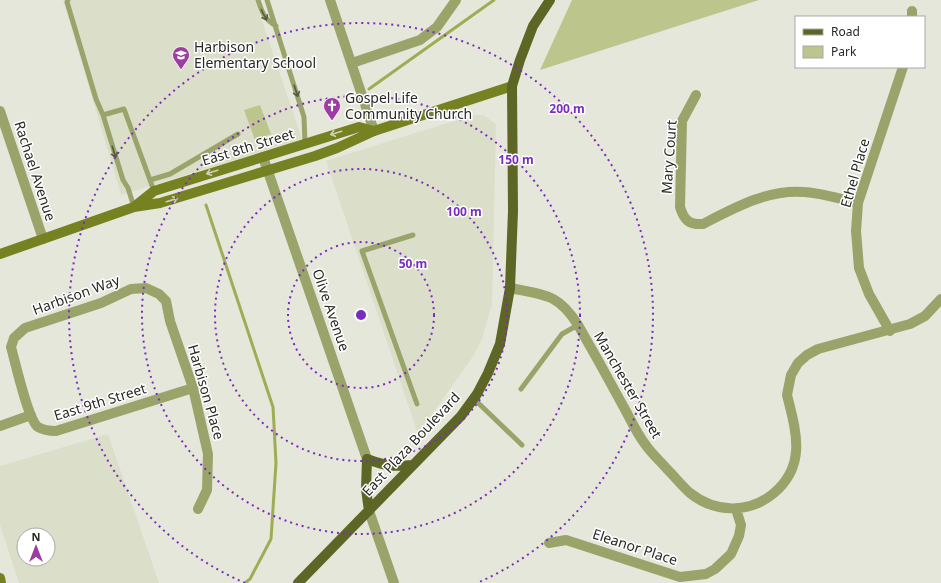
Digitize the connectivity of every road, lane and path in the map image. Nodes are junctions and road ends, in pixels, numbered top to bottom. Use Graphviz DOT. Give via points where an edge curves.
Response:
graph roads {
  1 [pos="68,0"];
  2 [pos="258,0"];
  3 [pos="267,0"];
  4 [pos="330,0"];
  5 [pos="456,0"];
  6 [pos="550,0"];
  7 [pos="276,26"];
  8 [pos="352,63"];
  9 [pos="903,68"];
  10 [pos="512,86"];
  11 [pos="696,95"];
  12 [pos="0,111"];
  13 [pos="103,115"];
  14 [pos="374,131"];
  15 [pos="238,134"];
  16 [pos="305,144"];
  17 [pos="263,157"];
  18 [pos="268,170"];
  19 [pos="150,180"];
  20 [pos="154,191"];
  21 [pos="858,203"];
  22 [pos="134,207"];
  23 [pos="413,235"];
  24 [pos="43,239"];
  25 [pos="0,254"];
  26 [pos="510,288"];
  27 [pos="151,290"];
  28 [pos="941,299"];
  29 [pos="578,325"];
  30 [pos="890,331"];
  31 [pos="193,388"];
  32 [pos="521,389"];
  33 [pos="473,398"];
  34 [pos="417,404"];
  35 [pos="31,415"];
  36 [pos="0,426"];
  37 [pos="522,444"];
  38 [pos="367,459"];
  39 [pos="413,465"];
  40 [pos="198,509"];
  41 [pos="736,509"];
  42 [pos="369,511"];
  43 [pos="548,542"];
  44 [pos="0,578"];
  45 [pos="2,583"];
  46 [pos="298,583"];
  47 [pos="394,583"];
  1 -- 13 [label="lane" via="96,99"];
  2 -- 7 [label="lane, one-way" via="267,21"];
  3 -- 7 [label="lane"];
  4 -- 8 [label="street"];
  5 -- 8 [label="street" via="437,27 420,40"];
  6 -- 10 [label="main road, East Plaza Boulevard" via="533,26"];
  7 -- 16 [label="lane, one-way" via="304,117"];
  8 -- 14 [label="street"];
  9 -- 21 [label="street, Ethel Place"];
  10 -- 14 [label="main road, East 8th Street"];
  10 -- 26 [label="main road, East Plaza Boulevard" via="513,211"];
  11 -- 21 [label="street, Mary Court" via="682,121 680,207 688,221 703,224 745,202 783,193 804,192"];
  12 -- 24 [label="street, Rachael Avenue"];
  13 -- 19 [label="lane" via="124,109"];
  13 -- 22 [label="lane, one-way"];
  14 -- 16 [label="main road, East 8th Street, one-way" via="359,127"];
  14 -- 18 [label="main road, East 8th Street" via="337,148"];
  15 -- 19 [label="lane" via="170,174"];
  16 -- 17 [label="main road, East 8th Street"];
  17 -- 18 [label="street, Olive Avenue"];
  17 -- 20 [label="main road, East 8th Street, one-way"];
  22 -- 18 [label="main road, East 8th Street, one-way" via="160,204"];
  18 -- 38 [label="street, Olive Avenue"];
  19 -- 20 [label="lane"];
  20 -- 22 [label="main road, East 8th Street"];
  21 -- 30 [label="street, Ethel Place" via="856,231 859,268 869,294"];
  22 -- 24 [label="main road, East 8th Street"];
  23 -- 34 [label="lane" via="362,251"];
  24 -- 25 [label="main road, East 8th Street"];
  26 -- 29 [label="street, Manchester Street" via="558,300"];
  26 -- 33 [label="main road, East Plaza Boulevard" via="500,344 488,373"];
  27 -- 31 [label="street, Harbison Place" via="166,301 170,321"];
  27 -- 35 [label="street, Harbison Way" via="131,290 101,303 24,328 14,338 11,347"];
  28 -- 30 [label="street, Manchester Street" via="925,316"];
  29 -- 32 [label="lane" via="562,334"];
  29 -- 41 [label="street, Manchester Street" via="645,445 689,493 709,504"];
  30 -- 41 [label="street, Manchester Street" via="818,349 798,363 787,388 797,441 793,466 785,481 772,495 756,504"];
  31 -- 35 [label="street, East 9th Street" via="56,431 37,426"];
  31 -- 40 [label="street, Harbison Place" via="208,454 207,490"];
  33 -- 37 [label="lane"];
  33 -- 39 [label="main road, East Plaza Boulevard" via="461,416"];
  35 -- 36 [label="street"];
  38 -- 39 [label="main road" via="394,467"];
  38 -- 42 [label="main road" via="366,489"];
  39 -- 42 [label="main road, East Plaza Boulevard"];
  41 -- 43 [label="street, Eleanor Place" via="741,524 731,554 706,574 680,577 566,540"];
  42 -- 46 [label="main road, East Plaza Boulevard"];
  42 -- 47 [label="street"];
  44 -- 45 [label="main road"];
}
